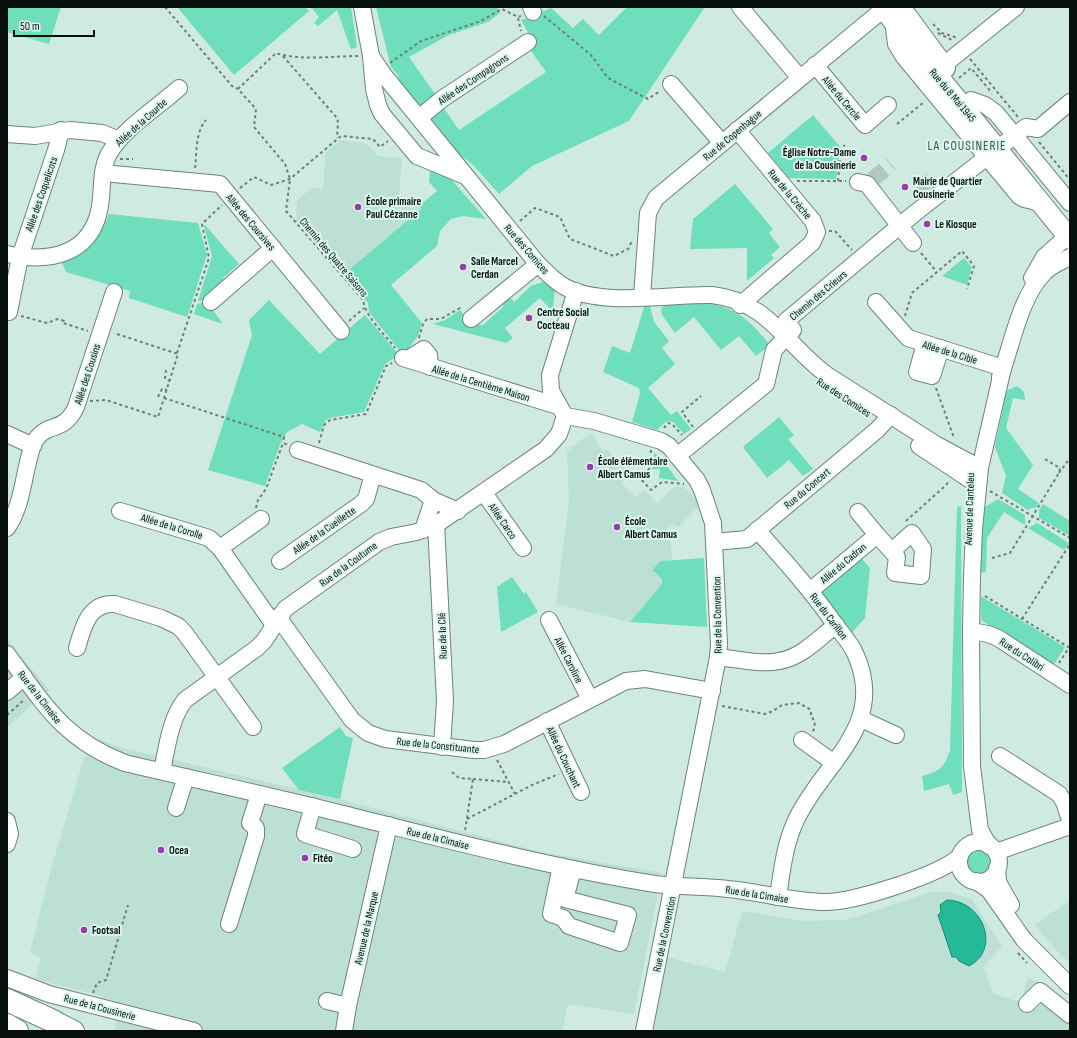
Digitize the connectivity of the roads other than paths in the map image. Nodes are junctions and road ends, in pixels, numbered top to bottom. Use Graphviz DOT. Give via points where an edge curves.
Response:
graph roads {
  1 [pos="362,7"];
  2 [pos="740,7"];
  3 [pos="1016,7"];
  4 [pos="889,10"];
  5 [pos="528,42"];
  6 [pos="371,56"];
  7 [pos="816,65"];
  8 [pos="939,69"];
  9 [pos="800,78"];
  10 [pos="671,84"];
  11 [pos="179,88"];
  12 [pos="398,91"];
  13 [pos="1070,102"];
  14 [pos="888,105"];
  15 [pos="378,106"];
  16 [pos="419,118"];
  17 [pos="61,130"];
  18 [pos="737,130"];
  19 [pos="7,134"];
  20 [pos="119,140"];
  21 [pos="437,140"];
  22 [pos="1006,142"];
  23 [pos="722,143"];
  24 [pos="417,156"];
  25 [pos="103,173"];
  26 [pos="468,178"];
  27 [pos="866,182"];
  28 [pos="1070,203"];
  29 [pos="900,226"];
  30 [pos="1069,233"];
  31 [pos="913,243"];
  32 [pos="273,248"];
  33 [pos="13,255"];
  34 [pos="1070,257"];
  35 [pos="538,264"];
  36 [pos="576,291"];
  37 [pos="114,292"];
  38 [pos="642,297"];
  39 [pos="211,302"];
  40 [pos="876,302"];
  41 [pos="741,303"];
  42 [pos="1024,307"];
  43 [pos="8,312"];
  44 [pos="471,319"];
  45 [pos="340,330"];
  46 [pos="783,340"];
  47 [pos="925,344"];
  48 [pos="940,348"];
  49 [pos="406,359"];
  50 [pos="1003,368"];
  51 [pos="562,411"];
  52 [pos="887,419"];
  53 [pos="7,434"];
  54 [pos="33,446"];
  55 [pos="298,450"];
  56 [pos="677,456"];
  57 [pos="975,474"];
  58 [pos="373,476"];
  59 [pos="484,493"];
  60 [pos="433,500"];
  61 [pos="120,511"];
  62 [pos="458,511"];
  63 [pos="858,512"];
  64 [pos="261,519"];
  65 [pos="429,527"];
  66 [pos="7,528"];
  67 [pos="757,530"];
  68 [pos="877,535"];
  69 [pos="714,542"];
  70 [pos="220,548"];
  71 [pos="523,548"];
  72 [pos="892,551"];
  73 [pos="280,561"];
  74 [pos="810,591"];
  75 [pos="549,620"];
  76 [pos="276,621"];
  77 [pos="836,625"];
  78 [pos="971,631"];
  79 [pos="77,648"];
  80 [pos="7,654"];
  81 [pos="718,657"];
  82 [pos="24,677"];
  83 [pos="217,678"];
  84 [pos="1070,685"];
  85 [pos="7,692"];
  86 [pos="710,697"];
  87 [pos="590,699"];
  88 [pos="861,719"];
  89 [pos="547,722"];
  90 [pos="252,728"];
  91 [pos="896,735"];
  92 [pos="971,740"];
  93 [pos="806,743"];
  94 [pos="442,747"];
  95 [pos="1000,756"];
  96 [pos="834,764"];
  97 [pos="162,771"];
  98 [pos="186,777"];
  99 [pos="581,792"];
  100 [pos="259,794"];
  101 [pos="313,806"];
  102 [pos="176,808"];
  103 [pos="1070,820"];
  104 [pos="7,821"];
  105 [pos="389,825"];
  106 [pos="1070,826"];
  107 [pos="7,844"];
  108 [pos="353,849"];
  109 [pos="962,853"];
  110 [pos="994,855"];
  111 [pos="567,867"];
  112 [pos="915,879"];
  113 [pos="972,880"];
  114 [pos="674,886"];
  115 [pos="778,897"];
  116 [pos="229,924"];
  117 [pos="1070,972"];
  118 [pos="7,978"];
  119 [pos="1070,986"];
  120 [pos="7,996"];
  121 [pos="7,1000"];
  122 [pos="327,1001"];
  123 [pos="1027,1004"];
  124 [pos="348,1006"];
  125 [pos="1070,1015"];
  126 [pos="55,1022"];
  127 [pos="7,1025"];
  128 [pos="17,1031"];
  129 [pos="74,1031"];
  130 [pos="194,1031"];
  131 [pos="344,1031"];
  132 [pos="644,1031"];
  1 -- 6 [label="street, Rue des Comices"];
  2 -- 9 [label="street"];
  3 -- 8 [label="street"];
  4 -- 7 [label="street, Rue de Copenhague"];
  4 -- 8 [label="main road, Rue du 8 Mai 1945"];
  4 -- 22 [label="street" via="896,44 904,57"];
  5 -- 16 [label="street, Allée des Compagnons" via="442,99"];
  6 -- 12 [label="street, Rue des Comices" via="380,71"];
  6 -- 15 [label="street, Rue des Comices"];
  7 -- 9 [label="street, Rue de Copenhague"];
  7 -- 14 [label="street, Allée du Cercle" via="865,125"];
  8 -- 22 [label="main road, Rue du 8 Mai 1945"];
  8 -- 22 [label="main road, Rue du 8 Mai 1945" via="971,100"];
  9 -- 18 [label="street, Rue de Copenhague"];
  10 -- 23 [label="street"];
  11 -- 20 [label="street, Allée de la Courbe"];
  12 -- 15 [label="street" via="389,89 381,93 378,96"];
  12 -- 16 [label="street, Rue des Comices"];
  13 -- 22 [label="street" via="1038,128"];
  15 -- 24 [label="street, Rue des Comices"];
  16 -- 21 [label="street, Rue des Comices"];
  17 -- 19 [label="street" via="35,136"];
  17 -- 20 [label="street" via="102,133"];
  17 -- 33 [label="street, Allée des Coquelicots" via="56,150"];
  18 -- 23 [label="street, Rue de Copenhague"];
  18 -- 41 [label="street, Rue de la Crèche" via="813,221 817,232 812,243"];
  20 -- 25 [label="street, Allée de la Courbe" via="107,158"];
  21 -- 24 [label="street" via="438,147 434,154 427,157"];
  21 -- 26 [label="street, Rue des Comices"];
  22 -- 28 [label="street"];
  22 -- 29 [label="street, Chemin des Crieurs" via="932,194"];
  22 -- 30 [label="main road, Rue du 8 Mai 1945"];
  22 -- 30 [label="main road, Rue du 8 Mai 1945" via="1041,203"];
  23 -- 38 [label="street, Rue de Copenhague" via="656,198 650,207"];
  24 -- 26 [label="street, Rue des Comices"];
  25 -- 32 [label="street, Allée des Coursives" via="220,184"];
  25 -- 33 [label="street, Allée de la Courbe" via="99,210 86,237 60,255 49,258"];
  26 -- 35 [label="street, Rue des Comices"];
  27 -- 29 [label="street"];
  29 -- 31 [label="street"];
  29 -- 46 [label="street, Chemin des Crieurs" via="786,321 793,330"];
  30 -- 42 [label="street, Avenue de Canteleu" via="1039,264 1029,286"];
  32 -- 39 [label="street"];
  32 -- 45 [label="street, Allée des Coursives"];
  33 -- 43 [label="street, Allée des Coquelicots"];
  34 -- 42 [label="street, Avenue de Canteleu" via="1043,273"];
  35 -- 36 [label="street, Rue des Comices" via="559,283"];
  35 -- 44 [label="street"];
  36 -- 38 [label="street, Rue des Comices" via="602,298"];
  36 -- 51 [label="street" via="550,375 551,391"];
  37 -- 54 [label="street, Allée des Cousins" via="72,416 41,434"];
  38 -- 41 [label="street, Rue des Comices" via="722,296"];
  40 -- 47 [label="street, Allée de la Cible" via="908,338"];
  41 -- 46 [label="street, Rue des Comices"];
  42 -- 50 [label="street, Avenue de Canteleu"];
  46 -- 52 [label="street, Rue des Comices" via="818,380"];
  46 -- 56 [label="street" via="774,350 766,384"];
  47 -- 48 [label="street, Allée de la Cible"];
  47 -- 48 [label="street" via="917,372 932,376"];
  48 -- 50 [label="street, Allée de la Cible"];
  49 -- 51 [label="street, Allée de la Centième Maison"];
  50 -- 57 [label="street, Avenue de Canteleu" via="980,429"];
  51 -- 56 [label="street, Rue de la Convention" via="662,436 665,444"];
  51 -- 59 [label="street, Rue de la Coutume" via="559,434 553,442"];
  52 -- 57 [label="street, Rue des Comices" via="937,445"];
  52 -- 57 [label="street, Rue des Comices" via="956,470"];
  52 -- 67 [label="street, Rue du Concert"];
  53 -- 54 [label="street"];
  54 -- 66 [label="street, Allée des Cousins" via="18,506"];
  55 -- 58 [label="street"];
  56 -- 69 [label="street, Rue de la Convention" via="697,480 711,516"];
  57 -- 78 [label="street, Avenue de Canteleu"];
  57 -- 78 [label="street, Avenue de Canteleu" via="967,522"];
  58 -- 60 [label="street" via="420,490"];
  58 -- 73 [label="street, Allée de la Cueillette" via="366,499 361,504"];
  59 -- 62 [label="street, Rue de la Coutume"];
  59 -- 71 [label="street, Allée Carco"];
  60 -- 62 [label="street"];
  60 -- 65 [label="street"];
  61 -- 70 [label="street, Allée de la Corolle" via="203,535"];
  62 -- 65 [label="street, Rue de la Coutume"];
  63 -- 68 [label="street, Allée du Cadran"];
  64 -- 70 [label="street"];
  65 -- 76 [label="street, Rue de la Coutume" via="379,542 288,607"];
  65 -- 94 [label="street, Rue de la Clé" via="445,701"];
  67 -- 69 [label="street, Rue du Concert" via="747,539"];
  67 -- 74 [label="street, Rue du Carillon"];
  68 -- 72 [label="street, Allée du Cadran"];
  68 -- 74 [label="street, Allée du Cadran"];
  69 -- 81 [label="street, Rue de la Convention"];
  70 -- 76 [label="street, Allée de la Corolle"];
  74 -- 77 [label="street, Rue du Carillon"];
  75 -- 87 [label="street, Allée Caroline"];
  76 -- 83 [label="street, Rue de la Coutume" via="257,648"];
  76 -- 94 [label="street, Rue de la Constituante" via="360,728 376,737"];
  77 -- 81 [label="street" via="800,653 780,661"];
  77 -- 88 [label="street, Rue du Carillon" via="855,652 860,667 864,694"];
  78 -- 84 [label="street, Rue du Colibri" via="994,636"];
  78 -- 92 [label="street, Avenue de Canteleu"];
  79 -- 83 [label="street" via="90,614 101,606 115,604 178,626"];
  80 -- 82 [label="street, Rue de la Cimaise"];
  81 -- 86 [label="street, Rue de la Convention"];
  82 -- 85 [label="street"];
  82 -- 97 [label="street, Rue de la Cimaise" via="62,725 83,743 118,760"];
  83 -- 90 [label="street"];
  83 -- 97 [label="street, Rue de la Coutume" via="180,706 174,719"];
  86 -- 87 [label="street, Rue de la Constituante" via="635,679 617,684"];
  86 -- 114 [label="street, Rue de la Convention"];
  87 -- 89 [label="street, Rue de la Constituante"];
  88 -- 91 [label="street"];
  88 -- 96 [label="street, Rue du Carillon"];
  89 -- 94 [label="street, Rue de la Constituante" via="491,748 474,750"];
  89 -- 99 [label="street, Allée du Couchant"];
  92 -- 109 [label="street, Avenue de Canteleu" via="968,772 970,829"];
  92 -- 110 [label="street, Avenue de Canteleu" via="980,830"];
  93 -- 96 [label="street"];
  95 -- 103 [label="street" via="1059,794"];
  96 -- 115 [label="street, Rue du Carillon" via="806,802 792,831 786,846"];
  97 -- 98 [label="street, Rue de la Cimaise"];
  98 -- 100 [label="street, Rue de la Cimaise"];
  98 -- 102 [label="street"];
  100 -- 101 [label="street, Rue de la Cimaise"];
  100 -- 116 [label="street" via="250,824 256,828 256,836"];
  101 -- 105 [label="street, Rue de la Cimaise"];
  101 -- 108 [label="street" via="305,834"];
  104 -- 107 [label="street" via="10,834"];
  105 -- 111 [label="street, Rue de la Cimaise"];
  105 -- 124 [label="street, Avenue de la Marque"];
  106 -- 110 [label="street"];
  109 -- 110 [label="street" via="976,843"];
  109 -- 112 [label="street, Rue de la Cimaise" via="948,865"];
  109 -- 113 [label="street" via="960,869"];
  110 -- 113 [label="street" via="988,879"];
  110 -- 117 [label="street, Avenue de Canteleu" via="998,882 1013,909 1037,939"];
  111 -- 111 [label="street" via="551,914 563,918 569,926 620,943 628,916 565,899"];
  111 -- 114 [label="street, Rue de la Cimaise"];
  112 -- 113 [label="street, Rue de la Cimaise" via="957,875"];
  112 -- 115 [label="street, Rue de la Cimaise" via="836,902 810,902"];
  113 -- 119 [label="street" via="990,890 1024,940"];
  114 -- 115 [label="street, Rue de la Cimaise" via="728,889"];
  114 -- 132 [label="street, Rue de la Convention"];
  118 -- 130 [label="street, Rue de la Cousinerie" via="87,1004"];
  120 -- 126 [label="main road"];
  121 -- 126 [label="highway"];
  122 -- 124 [label="street"];
  123 -- 125 [label="street" via="1040,991"];
  124 -- 131 [label="street, Avenue de la Marque"];
  126 -- 129 [label="main road"];
  127 -- 128 [label="highway"];
}
